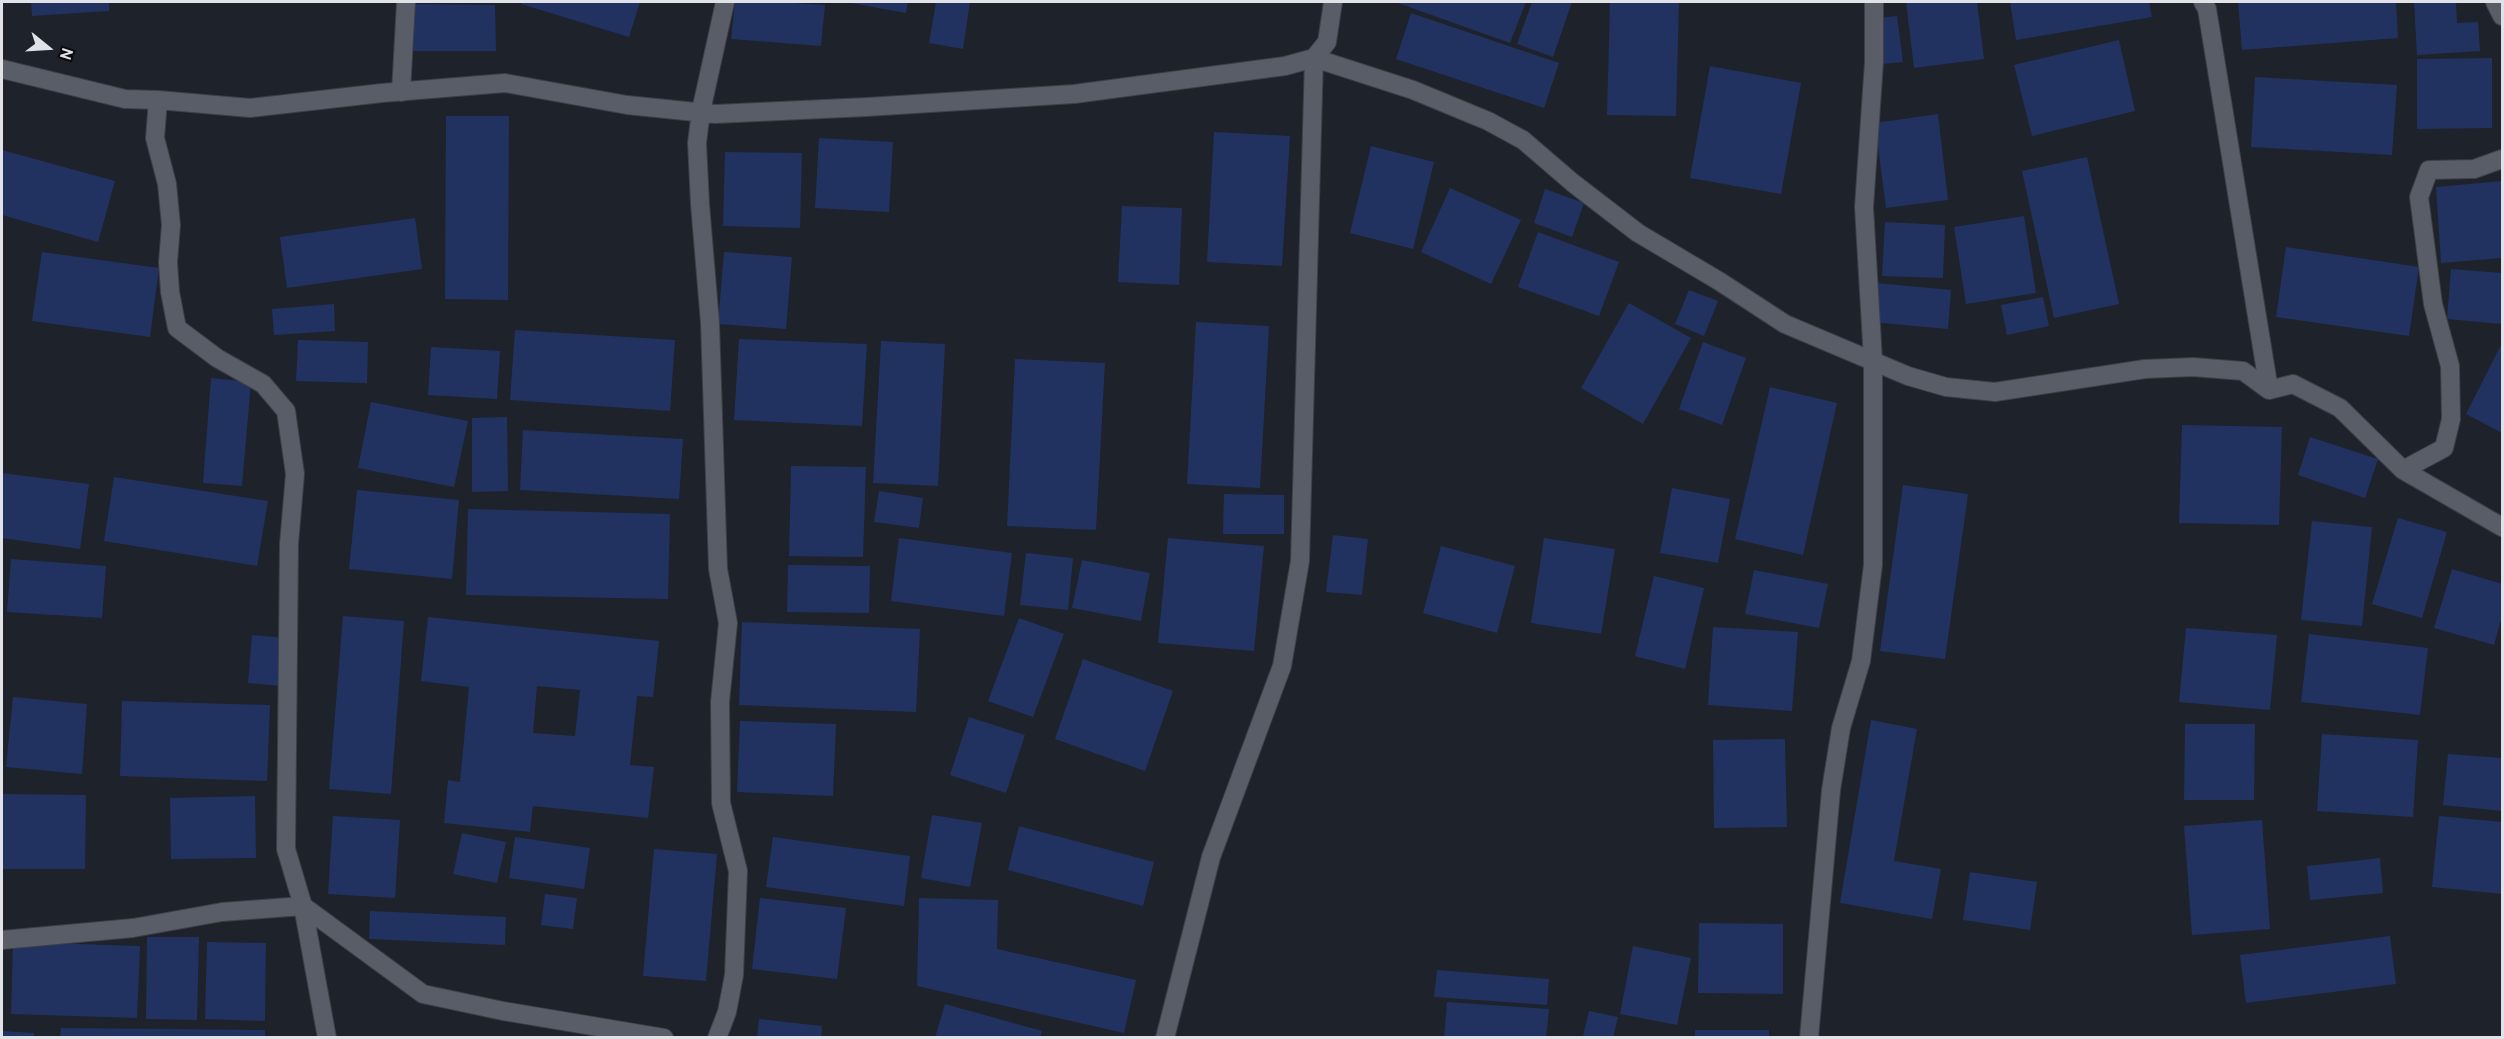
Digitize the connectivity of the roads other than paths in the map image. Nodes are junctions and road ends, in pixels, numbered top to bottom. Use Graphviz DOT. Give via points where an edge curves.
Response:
graph roads {
  1 [pos="406,2"];
  2 [pos="725,2"];
  3 [pos="1333,2"];
  4 [pos="1874,2"];
  5 [pos="2203,2"];
  6 [pos="2495,2"];
  7 [pos="2502,16"];
  8 [pos="1314,58"];
  9 [pos="2,69"];
  10 [pos="402,92"];
  11 [pos="158,99"];
  12 [pos="701,111"];
  13 [pos="2502,159"];
  14 [pos="1873,360"];
  15 [pos="2269,390"];
  16 [pos="2403,470"];
  17 [pos="2502,527"];
  18 [pos="303,906"];
  19 [pos="2,940"];
  20 [pos="327,1038"];
  21 [pos="664,1038"];
  22 [pos="717,1038"];
  23 [pos="1165,1038"];
  24 [pos="1809,1038"];
  1 -- 10 [label="street"];
  2 -- 12 [label="street"];
  3 -- 8 [label="street" via="1327,42"];
  4 -- 14 [label="street" via="1864,207"];
  5 -- 15 [label="street"];
  6 -- 7 [label="street"];
  8 -- 12 [label="street" via="1286,66 1074,94 867,108 715,114"];
  8 -- 14 [label="street" via="1413,90 1488,121 1523,140 1638,233 1785,324"];
  8 -- 23 [label="street" via="1300,561 1282,666 1211,857"];
  9 -- 11 [label="street" via="125,99"];
  10 -- 11 [label="street" via="250,108"];
  10 -- 12 [label="street" via="505,83 627,105"];
  11 -- 18 [label="street" via="155,138 167,184 170,292 177,328 263,384 286,411 295,474 289,544 286,849"];
  12 -- 22 [label="street" via="697,143 710,323 718,569 728,623 720,702 720,803 738,871 734,975"];
  13 -- 16 [label="street" via="2474,169 2429,170 2419,197 2433,304 2450,366 2451,419 2444,448"];
  14 -- 15 [label="street" via="1946,387 1995,392 2145,369 2193,367 2243,371"];
  14 -- 24 [label="street" via="1873,565 1861,661 1841,728 1831,790"];
  15 -- 16 [label="street" via="2293,384 2340,408"];
  16 -- 17 [label="street"];
  18 -- 19 [label="street" via="222,912 133,928"];
  18 -- 20 [label="street"];
  18 -- 21 [label="street" via="423,994"];
}
